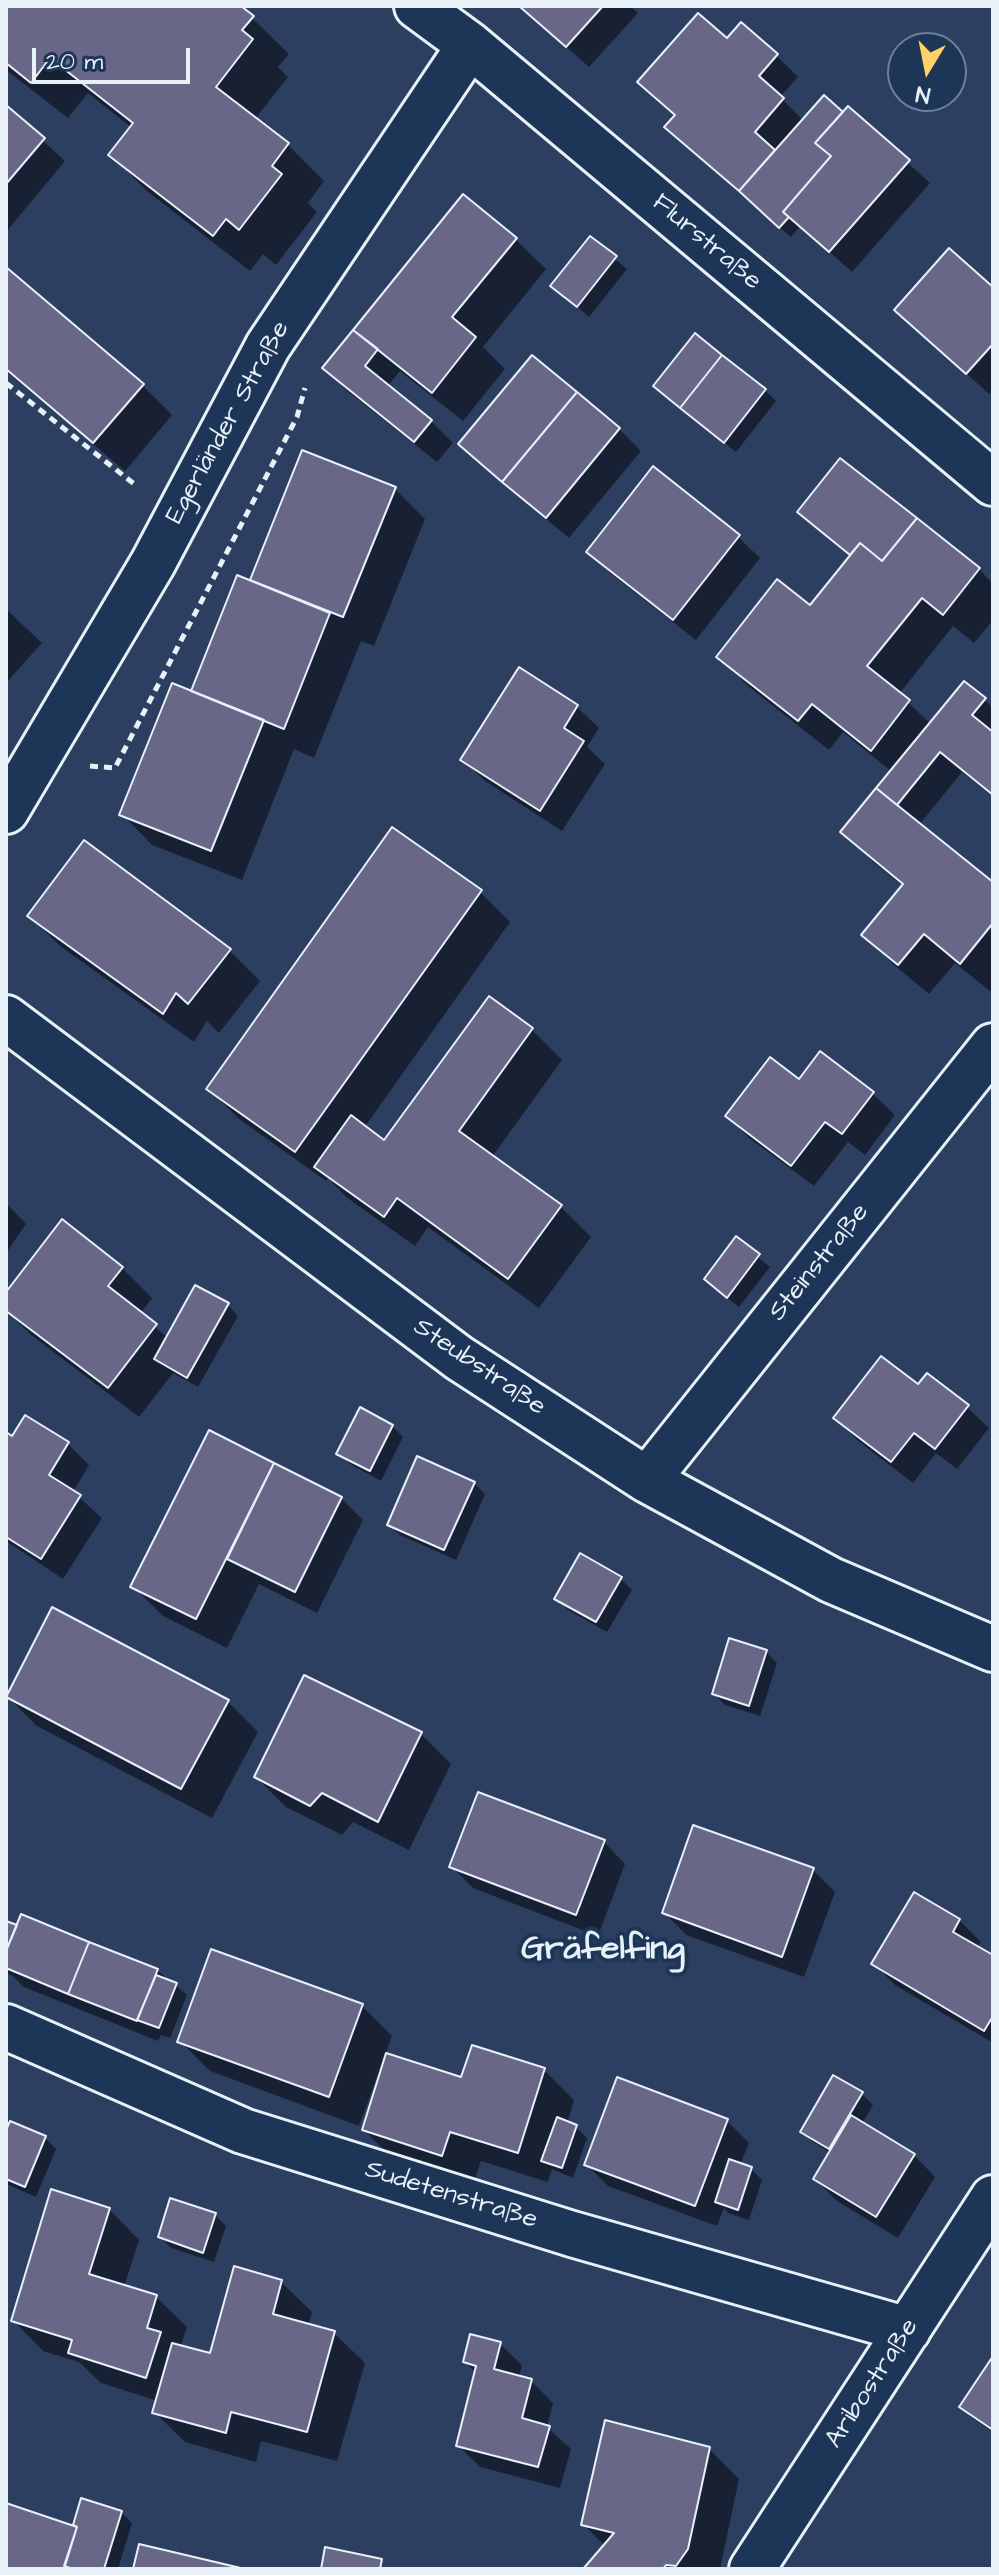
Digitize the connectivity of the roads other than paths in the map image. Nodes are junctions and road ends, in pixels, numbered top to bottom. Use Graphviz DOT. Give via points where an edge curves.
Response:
graph roads {
  1 [pos="417,6"];
  2 [pos="470,45"];
  3 [pos="993,483"];
  4 [pos="6,811"];
  5 [pos="6,1018"];
  6 [pos="993,1046"];
  7 [pos="647,1480"];
  8 [pos="993,1649"];
  9 [pos="6,2027"];
  10 [pos="993,2198"];
  11 [pos="908,2330"];
  12 [pos="752,2569"];
  1 -- 2 [label="street, Flurstraße"];
  2 -- 3 [label="street, Flurstraße"];
  2 -- 4 [label="street, Egerländer Straße" via="268,346 153,563"];
  5 -- 7 [label="street, Steubstraße" via="459,1358"];
  6 -- 7 [label="street, Steinstraße"];
  7 -- 8 [label="street, Steubstraße" via="831,1580"];
  9 -- 11 [label="street, Sudetenstraße" via="243,2131 572,2234"];
  10 -- 11 [label="street, Aribostraße"];
  11 -- 12 [label="street, Aribostraße"];
}
